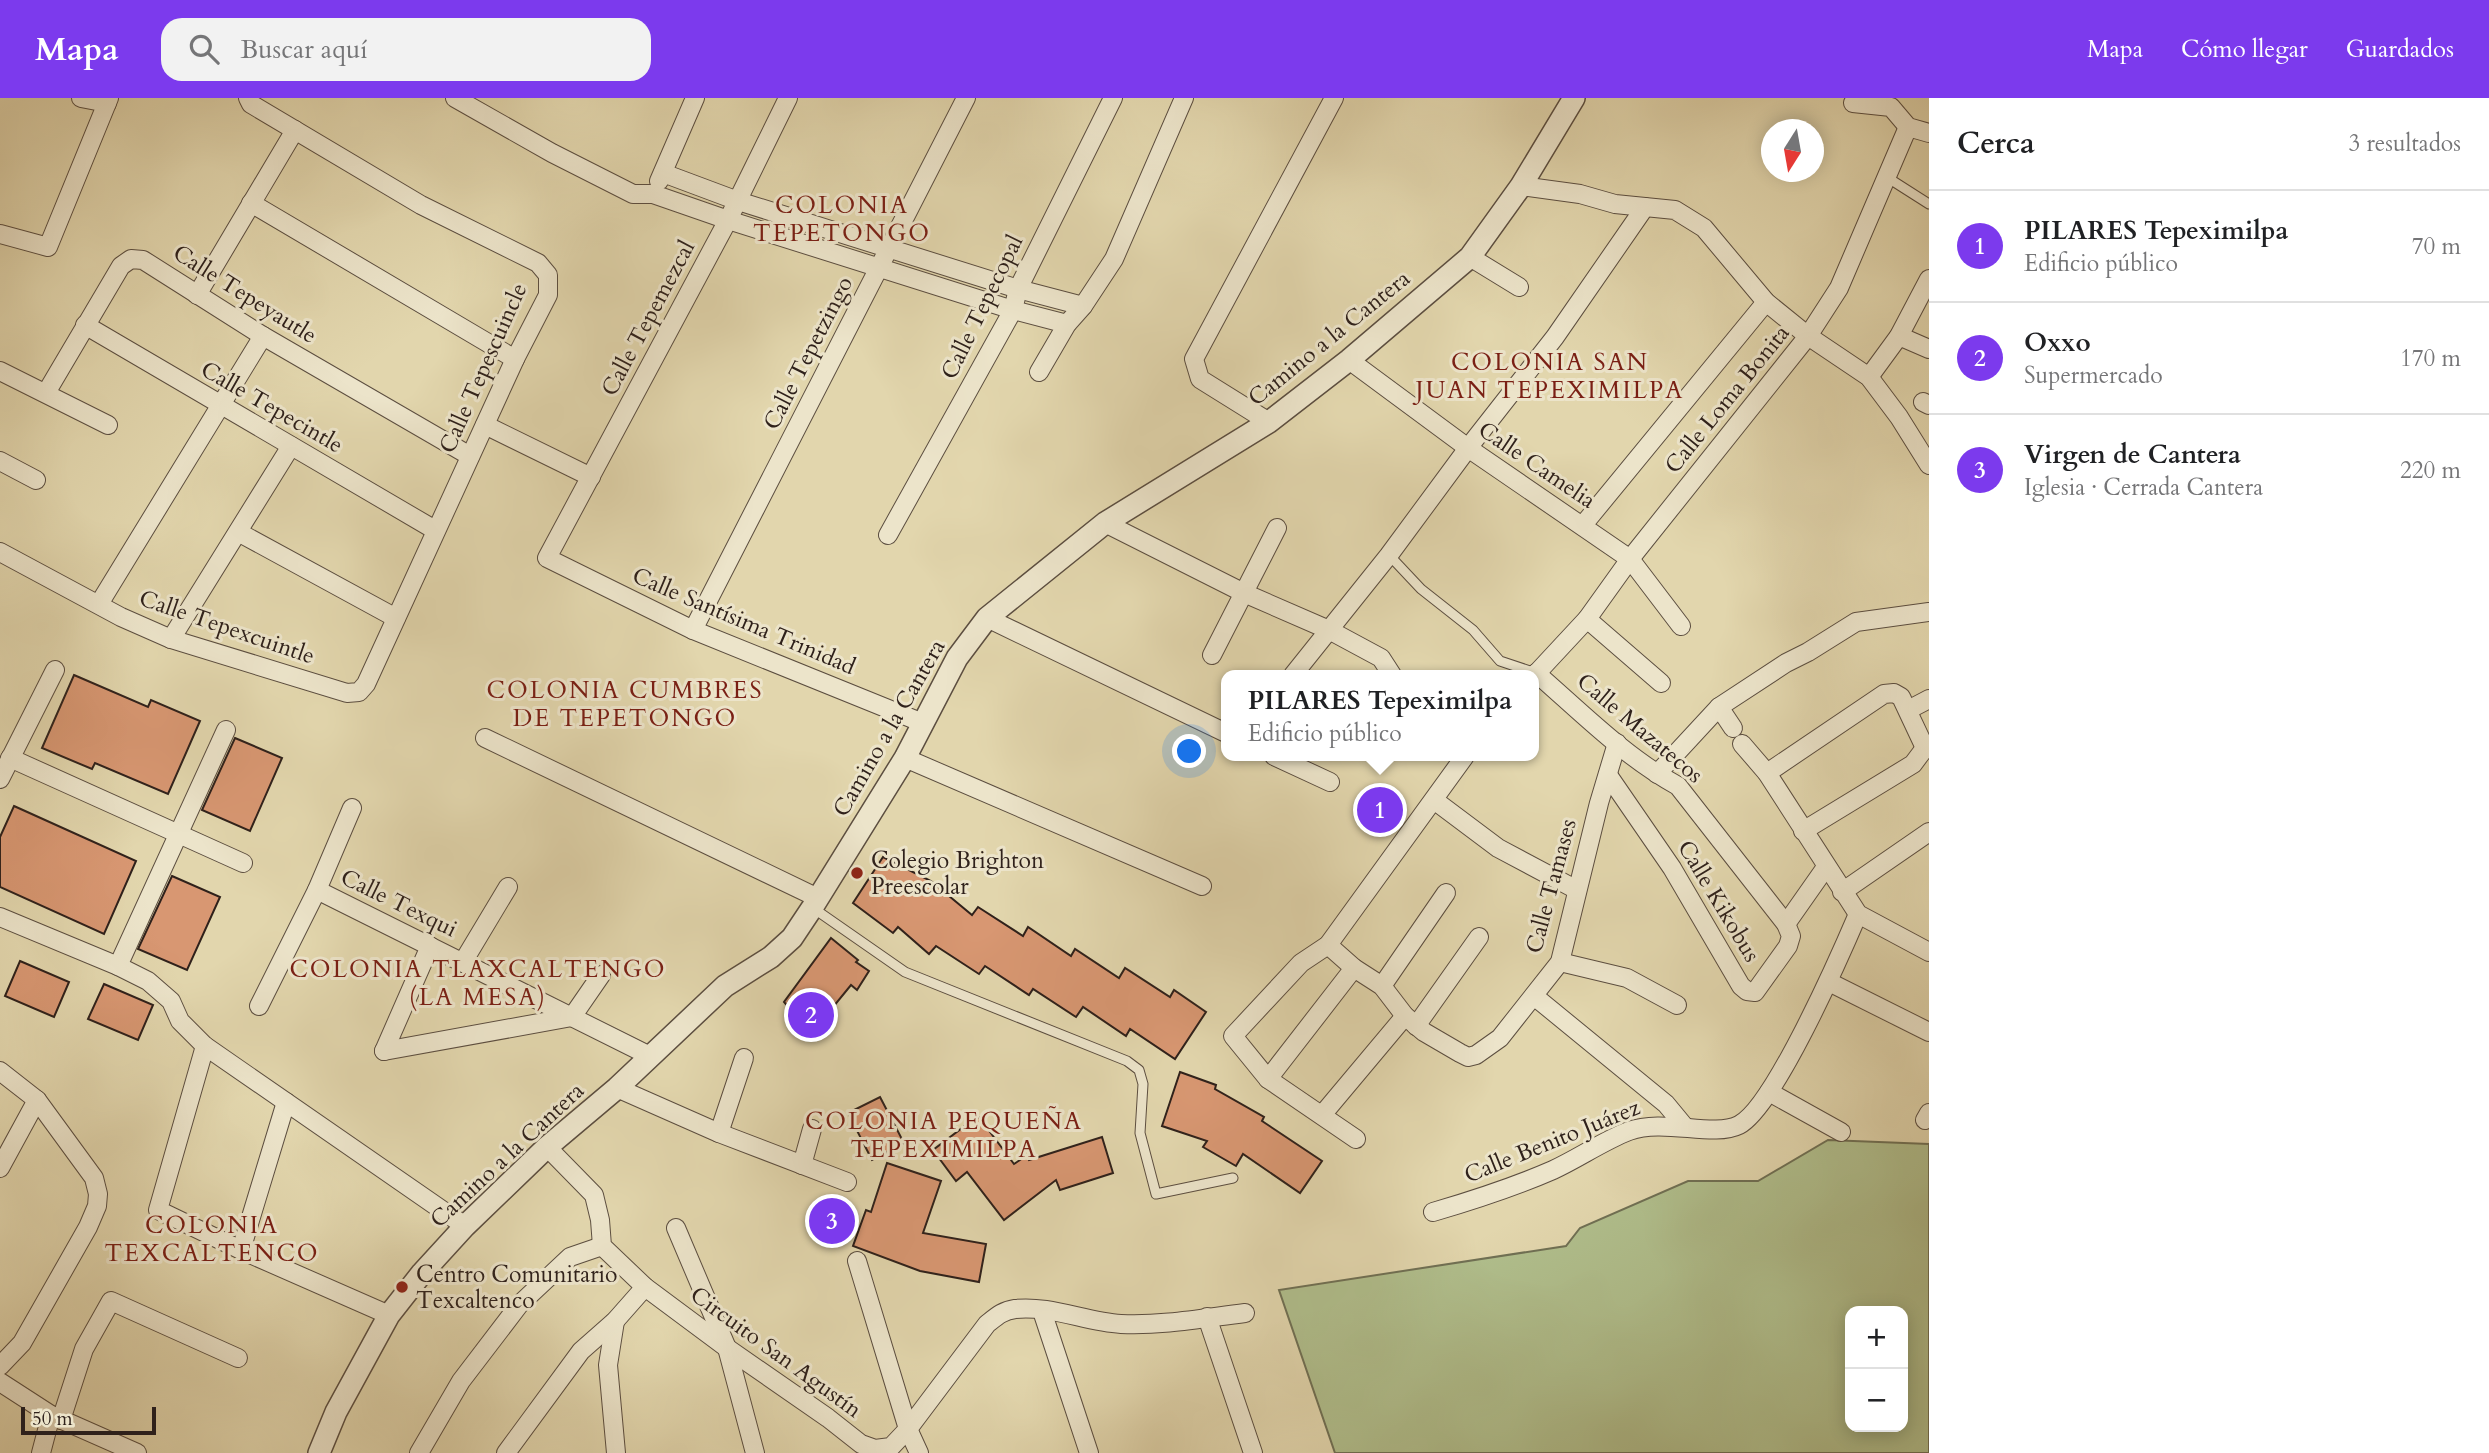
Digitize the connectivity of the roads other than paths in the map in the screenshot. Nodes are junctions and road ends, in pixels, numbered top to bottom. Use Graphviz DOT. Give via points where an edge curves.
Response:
graph roads {
  1 [pos="81,98"];
  2 [pos="248,98"];
  3 [pos="455,98"];
  4 [pos="695,98"];
  5 [pos="788,98"];
  6 [pos="965,98"];
  7 [pos="1113,98"];
  8 [pos="1184,98"];
  9 [pos="1334,98"];
  10 [pos="1574,98"];
  11 [pos="108,101"];
  12 [pos="1853,103"];
  13 [pos="1908,127"];
  14 [pos="295,131"];
  15 [pos="1929,133"];
  16 [pos="663,173"];
  17 [pos="1885,176"];
  18 [pos="1521,186"];
  19 [pos="653,194"];
  20 [pos="738,201"];
  21 [pos="251,203"];
  22 [pos="1929,204"];
  23 [pos="1645,207"];
  24 [pos="728,220"];
  25 [pos="0,234"];
  26 [pos="889,248"];
  27 [pos="1470,257"];
  28 [pos="880,267"];
  29 [pos="1929,279"];
  30 [pos="1519,287"];
  31 [pos="1018,289"];
  32 [pos="197,295"];
  33 [pos="1766,302"];
  34 [pos="1083,306"];
  35 [pos="1013,310"];
  36 [pos="1066,324"];
  37 [pos="85,325"];
  38 [pos="263,336"];
  39 [pos="1808,336"];
  40 [pos="1899,336"];
  41 [pos="1929,349"];
  42 [pos="515,359"];
  43 [pos="1349,360"];
  44 [pos="0,370"];
  45 [pos="1039,372"];
  46 [pos="1869,377"];
  47 [pos="46,393"];
  48 [pos="219,405"];
  49 [pos="1269,422"];
  50 [pos="108,425"];
  51 [pos="485,425"];
  52 [pos="291,446"];
  53 [pos="1468,448"];
  54 [pos="470,456"];
  55 [pos="0,461"];
  56 [pos="1929,465"];
  57 [pos="591,477"];
  58 [pos="36,480"];
  59 [pos="1105,523"];
  60 [pos="1583,526"];
  61 [pos="1277,528"];
  62 [pos="435,530"];
  63 [pos="238,532"];
  64 [pos="888,535"];
  65 [pos="0,552"];
  66 [pos="1389,555"];
  67 [pos="547,558"];
  68 [pos="1630,559"];
  69 [pos="1244,593"];
  70 [pos="99,604"];
  71 [pos="1929,612"];
  72 [pos="396,618"];
  73 [pos="987,618"];
  74 [pos="1587,619"];
  75 [pos="1681,626"];
  76 [pos="693,630"];
  77 [pos="1329,630"];
  78 [pos="171,639"];
  79 [pos="1212,655"];
  80 [pos="55,670"];
  81 [pos="1297,670"];
  82 [pos="1389,670"];
  83 [pos="1525,670"];
  84 [pos="1539,670"];
  85 [pos="1539,677"];
  86 [pos="1661,683"];
  87 [pos="366,684"];
  88 [pos="1929,699"];
  89 [pos="1719,707"];
  90 [pos="1908,710"];
  91 [pos="923,723"];
  92 [pos="1732,728"];
  93 [pos="226,730"];
  94 [pos="1221,731"];
  95 [pos="485,737"];
  96 [pos="1617,743"];
  97 [pos="1742,744"];
  98 [pos="1927,748"];
  99 [pos="10,758"];
  100 [pos="905,758"];
  101 [pos="1285,761"];
  102 [pos="1461,761"];
  103 [pos="1767,773"];
  104 [pos="1657,774"];
  105 [pos="1608,775"];
  106 [pos="0,779"];
  107 [pos="1330,782"];
  108 [pos="1434,800"];
  109 [pos="352,808"];
  110 [pos="1803,831"];
  111 [pos="1929,832"];
  112 [pos="177,835"];
  113 [pos="243,863"];
  114 [pos="1826,867"];
  115 [pos="1202,886"];
  116 [pos="508,887"];
  117 [pos="317,890"];
  118 [pos="1577,890"];
  119 [pos="1842,892"];
  120 [pos="1446,894"];
  121 [pos="815,903"];
  122 [pos="1858,914"];
  123 [pos="0,917"];
  124 [pos="1786,924"];
  125 [pos="1479,937"];
  126 [pos="1328,945"];
  127 [pos="430,946"];
  128 [pos="1929,952"];
  129 [pos="463,962"];
  130 [pos="1560,962"];
  131 [pos="118,966"];
  132 [pos="1354,968"];
  133 [pos="601,975"];
  134 [pos="1829,982"];
  135 [pos="1382,986"];
  136 [pos="1534,996"];
  137 [pos="1677,1005"];
  138 [pos="259,1006"];
  139 [pos="572,1017"];
  140 [pos="1410,1021"];
  141 [pos="1929,1032"];
  142 [pos="205,1046"];
  143 [pos="650,1056"];
  144 [pos="744,1058"];
  145 [pos="0,1071"];
  146 [pos="1268,1079"];
  147 [pos="617,1088"];
  148 [pos="1769,1092"];
  149 [pos="37,1100"];
  150 [pos="286,1102"];
  151 [pos="1322,1115"];
  152 [pos="1685,1127"];
  153 [pos="812,1129"];
  154 [pos="1841,1132"];
  155 [pos="719,1133"];
  156 [pos="1356,1139"];
  157 [pos="547,1147"];
  158 [pos="802,1165"];
  159 [pos="0,1168"];
  160 [pos="1233,1178"];
  161 [pos="847,1182"];
  162 [pos="1433,1212"];
  163 [pos="466,1226"];
  164 [pos="676,1228"];
  165 [pos="602,1246"];
  166 [pos="241,1250"];
  167 [pos="857,1261"];
  168 [pos="645,1287"];
  169 [pos="1042,1311"];
  170 [pos="1245,1313"];
  171 [pos="389,1315"];
  172 [pos="1207,1317"];
  173 [pos="615,1321"];
  174 [pos="727,1348"];
  175 [pos="238,1358"];
  176 [pos="0,1366"];
  177 [pos="0,1382"];
  178 [pos="56,1418"];
  179 [pos="908,1429"];
  180 [pos="41,1453"];
  181 [pos="137,1453"];
  182 [pos="319,1453"];
  183 [pos="419,1453"];
  184 [pos="506,1453"];
  185 [pos="616,1453"];
  186 [pos="755,1453"];
  187 [pos="919,1453"];
  188 [pos="1089,1453"];
  189 [pos="1253,1453"];
  1 -- 11 [label="street"];
  2 -- 14 [label="street, Calle Tepescuincle"];
  3 -- 19 [label="street" via="633,194"];
  4 -- 16 [label="street"];
  5 -- 20 [label="street, Calle Tepemezcal"];
  6 -- 26 [label="street, Calle Tepetzingo"];
  7 -- 31 [label="street, Calle Tepecopal"];
  8 -- 34 [label="street" via="1114,259"];
  9 -- 49 [label="street" via="1194,359 1200,379"];
  10 -- 18 [label="street, Camino a la Cantera"];
  11 -- 25 [label="street" via="48,247"];
  12 -- 13 [label="street" via="1891,107"];
  13 -- 15 [label="street"];
  13 -- 17 [label="street, Calle Loma Bonita"];
  14 -- 21 [label="street"];
  14 -- 42 [label="street, Calle Tepescuincle" via="421,205 538,263 548,275 548,295"];
  16 -- 19 [label="street"];
  16 -- 20 [label="street"];
  17 -- 22 [label="lane"];
  17 -- 39 [label="street, Calle Loma Bonita" via="1839,288"];
  18 -- 23 [label="street"];
  18 -- 27 [label="street, Camino a la Cantera"];
  19 -- 24 [label="street"];
  20 -- 24 [label="street, Calle Tepemezcal"];
  20 -- 26 [label="street"];
  21 -- 32 [label="street"];
  21 -- 42 [label="street"];
  23 -- 33 [label="street" via="1675,210 1704,228"];
  23 -- 53 [label="street" via="1555,337"];
  24 -- 28 [label="street"];
  24 -- 57 [label="street, Calle Tepemezcal"];
  26 -- 28 [label="street, Calle Tepetzingo"];
  26 -- 31 [label="street"];
  27 -- 30 [label="street"];
  27 -- 43 [label="street, Camino a la Cantera"];
  28 -- 35 [label="street"];
  28 -- 76 [label="street, Calle Tepetzingo"];
  29 -- 40 [label="street"];
  31 -- 34 [label="street"];
  31 -- 35 [label="street, Calle Tepecopal"];
  32 -- 37 [label="street, Calle Tepeyautle" via="143,260 131,259 121,266"];
  32 -- 38 [label="street, Calle Tepeyautle"];
  33 -- 39 [label="street"];
  33 -- 60 [label="street"];
  34 -- 36 [label="street"];
  35 -- 36 [label="street"];
  35 -- 64 [label="street, Calle Tepecopal"];
  36 -- 45 [label="street"];
  37 -- 47 [label="street, Calle Tepeyautle"];
  37 -- 48 [label="street, Calle Tepecintle"];
  38 -- 48 [label="street"];
  38 -- 54 [label="street, Calle Tepeyautle"];
  39 -- 46 [label="street"];
  39 -- 68 [label="street, Calle Loma Bonita"];
  40 -- 41 [label="street"];
  40 -- 46 [label="street"];
  42 -- 51 [label="street, Calle Tepescuincle"];
  43 -- 49 [label="street, Camino a la Cantera"];
  43 -- 53 [label="street, Calle Camelia"];
  44 -- 47 [label="street"];
  46 -- 56 [label="street"];
  47 -- 50 [label="street"];
  48 -- 52 [label="street, Calle Tepecintle"];
  48 -- 70 [label="street"];
  49 -- 59 [label="street, Camino a la Cantera"];
  51 -- 54 [label="street, Calle Tepescuincle"];
  51 -- 57 [label="street"];
  52 -- 62 [label="street, Calle Tepecintle"];
  52 -- 63 [label="street"];
  53 -- 60 [label="street, Calle Camelia"];
  53 -- 66 [label="street"];
  54 -- 62 [label="street, Calle Tepescuincle"];
  55 -- 58 [label="street"];
  57 -- 67 [label="street, Calle Tepemezcal"];
  59 -- 69 [label="street"];
  59 -- 73 [label="street, Camino a la Cantera"];
  60 -- 68 [label="street, Calle Camelia"];
  61 -- 69 [label="street"];
  62 -- 72 [label="street, Calle Tepescuincle"];
  63 -- 72 [label="street"];
  63 -- 78 [label="street"];
  65 -- 70 [label="street, Calle Tepexcuintle"];
  66 -- 77 [label="street"];
  66 -- 83 [label="lane" via="1500,660"];
  67 -- 76 [label="street, Calle Santísima Trinidad"];
  68 -- 74 [label="street, Calle Loma Bonita"];
  68 -- 75 [label="street, Calle Camelia"];
  69 -- 77 [label="street"];
  69 -- 79 [label="street"];
  70 -- 78 [label="street, Calle Tepexcuintle"];
  71 -- 89 [label="street" via="1856,622"];
  72 -- 87 [label="street, Calle Tepescuincle"];
  73 -- 91 [label="street, Camino a la Cantera" via="957,658"];
  73 -- 94 [label="street"];
  74 -- 84 [label="street, Calle Loma Bonita"];
  74 -- 86 [label="street"];
  76 -- 91 [label="street, Calle Santísima Trinidad"];
  77 -- 81 [label="street"];
  77 -- 82 [label="street" via="1381,658"];
  78 -- 87 [label="street, Calle Tepexcuintle" via="347,693 359,692"];
  80 -- 99 [label="street"];
  85 -- 96 [label="street, Calle Mazatecos"];
  88 -- 90 [label="street"];
  89 -- 92 [label="street"];
  89 -- 104 [label="street"];
  90 -- 98 [label="street"];
  90 -- 103 [label="street" via="1901,697 1884,694"];
  91 -- 100 [label="street, Camino a la Cantera"];
  93 -- 112 [label="street"];
  95 -- 121 [label="street"];
  96 -- 104 [label="street, Calle Mazatecos"];
  96 -- 105 [label="street, Calle Tamases"];
  97 -- 103 [label="street"];
  98 -- 110 [label="street" via="1913,764"];
  99 -- 106 [label="street"];
  99 -- 112 [label="street"];
  100 -- 115 [label="street"];
  100 -- 121 [label="street, Camino a la Cantera"];
  101 -- 107 [label="street"];
  102 -- 108 [label="street"];
  103 -- 110 [label="street"];
  104 -- 124 [label="street, Calle Mazatecos" via="1678,786"];
  105 -- 118 [label="street, Calle Tamases"];
  105 -- 124 [label="street, Calle Kikobus" via="1747,991 1755,992 1788,946 1791,936"];
  108 -- 118 [label="street" via="1498,848"];
  108 -- 126 [label="street"];
  109 -- 117 [label="street"];
  110 -- 114 [label="street"];
  111 -- 119 [label="street"];
  112 -- 113 [label="street"];
  112 -- 131 [label="street"];
  114 -- 119 [label="street"];
  114 -- 124 [label="street, Calle Kikobus"];
  116 -- 129 [label="street"];
  117 -- 127 [label="street, Calle Texqui"];
  117 -- 138 [label="street, Calle Texqui"];
  118 -- 130 [label="street, Calle Tamases"];
  119 -- 122 [label="street"];
  120 -- 135 [label="street"];
  121 -- 143 [label="street, Camino a la Cantera" via="792,938 725,986"];
  121 -- 160 [label="lane" via="838,926 905,972 1127,1061 1139,1070 1143,1084 1140,1133 1156,1194"];
  122 -- 128 [label="street"];
  122 -- 134 [label="street, Calle Benito Juárez"];
  123 -- 131 [label="street"];
  125 -- 140 [label="street"];
  126 -- 132 [label="street"];
  126 -- 146 [label="street" via="1301,963 1233,1036"];
  127 -- 129 [label="street, Calle Texqui"];
  127 -- 139 [label="street" via="384,1051"];
  129 -- 139 [label="street, Calle Texqui"];
  130 -- 136 [label="street, Calle Tamases"];
  130 -- 137 [label="street" via="1627,978"];
  131 -- 142 [label="street" via="148,981 171,1001 180,1021"];
  132 -- 135 [label="street"];
  132 -- 146 [label="street"];
  133 -- 139 [label="street"];
  134 -- 141 [label="street"];
  134 -- 148 [label="street, Calle Benito Juárez"];
  135 -- 140 [label="street"];
  136 -- 140 [label="street, Calle Tamases" via="1500,1038 1468,1057"];
  136 -- 152 [label="street" via="1666,1104"];
  139 -- 143 [label="street, Calle Texqui"];
  140 -- 151 [label="street"];
  142 -- 150 [label="street"];
  142 -- 166 [label="street" via="158,1210"];
  143 -- 147 [label="street, Camino a la Cantera"];
  144 -- 155 [label="street"];
  145 -- 149 [label="street"];
  146 -- 151 [label="street"];
  147 -- 155 [label="street"];
  147 -- 157 [label="street, Camino a la Cantera"];
  148 -- 152 [label="street, Calle Benito Juárez" via="1738,1126 1718,1130"];
  148 -- 154 [label="street"];
  149 -- 159 [label="street"];
  149 -- 176 [label="street" via="94,1178 97,1206 22,1343"];
  150 -- 163 [label="street"];
  150 -- 166 [label="street"];
  151 -- 156 [label="street"];
  152 -- 162 [label="street, Calle Benito Juárez" via="1657,1125 1629,1131 1555,1169"];
  153 -- 158 [label="street"];
  155 -- 158 [label="street"];
  157 -- 163 [label="street, Camino a la Cantera"];
  157 -- 165 [label="street" via="594,1195"];
  158 -- 161 [label="street"];
  163 -- 171 [label="street, Camino a la Cantera"];
  164 -- 174 [label="street"];
  165 -- 168 [label="street, Circuito San Agustín"];
  165 -- 183 [label="street" via="570,1257 519,1305 461,1381"];
  166 -- 171 [label="street"];
  167 -- 179 [label="street"];
  168 -- 173 [label="street"];
  168 -- 174 [label="street, Circuito San Agustín"];
  169 -- 172 [label="street, Circuito San Agustín" via="1119,1324"];
  169 -- 179 [label="street, Circuito San Agustín" via="1001,1312"];
  169 -- 188 [label="street"];
  170 -- 172 [label="street, Circuito San Agustín"];
  171 -- 182 [label="street, Camino a la Cantera"];
  172 -- 189 [label="street"];
  173 -- 184 [label="street" via="581,1351"];
  173 -- 185 [label="street" via="608,1365"];
  174 -- 179 [label="street, Circuito San Agustín" via="861,1444 891,1447"];
  174 -- 186 [label="street"];
  175 -- 178 [label="street" via="111,1301 84,1349"];
  177 -- 178 [label="street"];
  178 -- 180 [label="street"];
  178 -- 181 [label="street"];
  179 -- 187 [label="street"];
}
